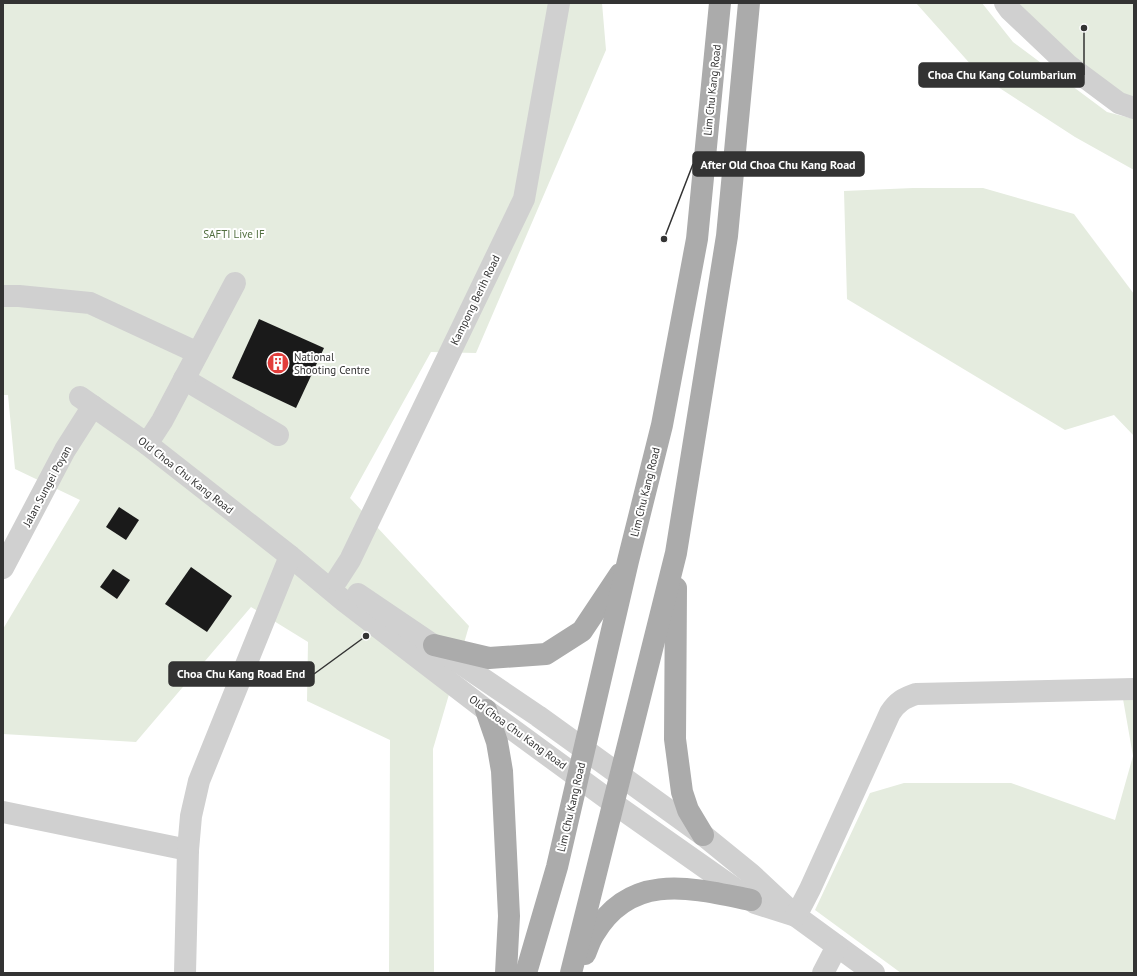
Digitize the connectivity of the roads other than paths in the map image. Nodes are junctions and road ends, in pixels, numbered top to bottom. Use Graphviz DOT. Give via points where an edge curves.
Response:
graph roads {
  1 [pos="559,3"];
  2 [pos="720,3"];
  3 [pos="749,3"];
  4 [pos="1005,3"];
  5 [pos="1134,108"];
  6 [pos="235,283"];
  7 [pos="3,296"];
  8 [pos="198,353"];
  9 [pos="184,380"];
  10 [pos="86,401"];
  11 [pos="278,434"];
  12 [pos="147,444"];
  13 [pos="676,553"];
  14 [pos="290,556"];
  15 [pos="628,562"];
  16 [pos="3,568"];
  17 [pos="336,580"];
  18 [pos="434,645"];
  19 [pos="1134,689"];
  20 [pos="486,710"];
  21 [pos="584,749"];
  22 [pos="620,775"];
  23 [pos="578,777"];
  24 [pos="614,803"];
  25 [pos="3,812"];
  26 [pos="704,835"];
  27 [pos="188,850"];
  28 [pos="751,900"];
  29 [pos="796,916"];
  30 [pos="838,946"];
  31 [pos="185,973"];
  32 [pos="506,973"];
  33 [pos="526,973"];
  34 [pos="571,973"];
  35 [pos="577,973"];
  36 [pos="823,973"];
  37 [pos="874,973"];
  1 -- 17 [label="street, Kampong Berih Road" via="524,198 350,560"];
  2 -- 15 [label="main road, Lim Chu Kang Road" via="697,239 662,424"];
  3 -- 13 [label="main road" via="727,236"];
  4 -- 5 [label="street" via="1068,65 1119,103"];
  6 -- 8 [label="street"];
  7 -- 8 [label="street" via="90,303"];
  8 -- 9 [label="street"];
  9 -- 11 [label="street"];
  9 -- 12 [label="street"];
  10 -- 12 [label="street, Old Choa Chu Kang Road"];
  10 -- 16 [label="street, Jalan Sungei Poyan" via="65,450"];
  12 -- 14 [label="street, Old Choa Chu Kang Road"];
  13 -- 22 [label="main road"];
  13 -- 26 [label="main road" via="675,739 682,792 688,810"];
  14 -- 17 [label="street, Old Choa Chu Kang Road"];
  14 -- 20 [label="street, Old Choa Chu Kang Road" via="344,601"];
  14 -- 27 [label="street" via="199,781 191,816"];
  15 -- 18 [label="main road" via="582,631 546,654 489,658"];
  15 -- 21 [label="main road, Lim Chu Kang Road"];
  17 -- 18 [label="street, Old Choa Chu Kang Road"];
  18 -- 21 [label="street, Old Choa Chu Kang Road"];
  19 -- 29 [label="street" via="916,694 905,697 890,713"];
  20 -- 23 [label="street, Old Choa Chu Kang Road"];
  20 -- 32 [label="main road" via="497,742 502,771 509,916"];
  21 -- 22 [label="street, Old Choa Chu Kang Road"];
  21 -- 23 [label="main road, Lim Chu Kang Road"];
  22 -- 24 [label="main road"];
  22 -- 26 [label="street, Old Choa Chu Kang Road"];
  23 -- 24 [label="street, Old Choa Chu Kang Road"];
  23 -- 33 [label="main road, Lim Chu Kang Road" via="557,867"];
  24 -- 28 [label="street, Old Choa Chu Kang Road"];
  24 -- 34 [label="main road"];
  25 -- 27 [label="street"];
  26 -- 29 [label="street, Old Choa Chu Kang Road"];
  27 -- 31 [label="street"];
  28 -- 29 [label="street, Old Choa Chu Kang Road"];
  28 -- 35 [label="main road" via="694,889 665,888 640,893 618,904 606,917 593,934"];
  29 -- 30 [label="street, Old Choa Chu Kang Road"];
  30 -- 36 [label="street"];
  30 -- 37 [label="street, Old Choa Chu Kang Road"];
}
